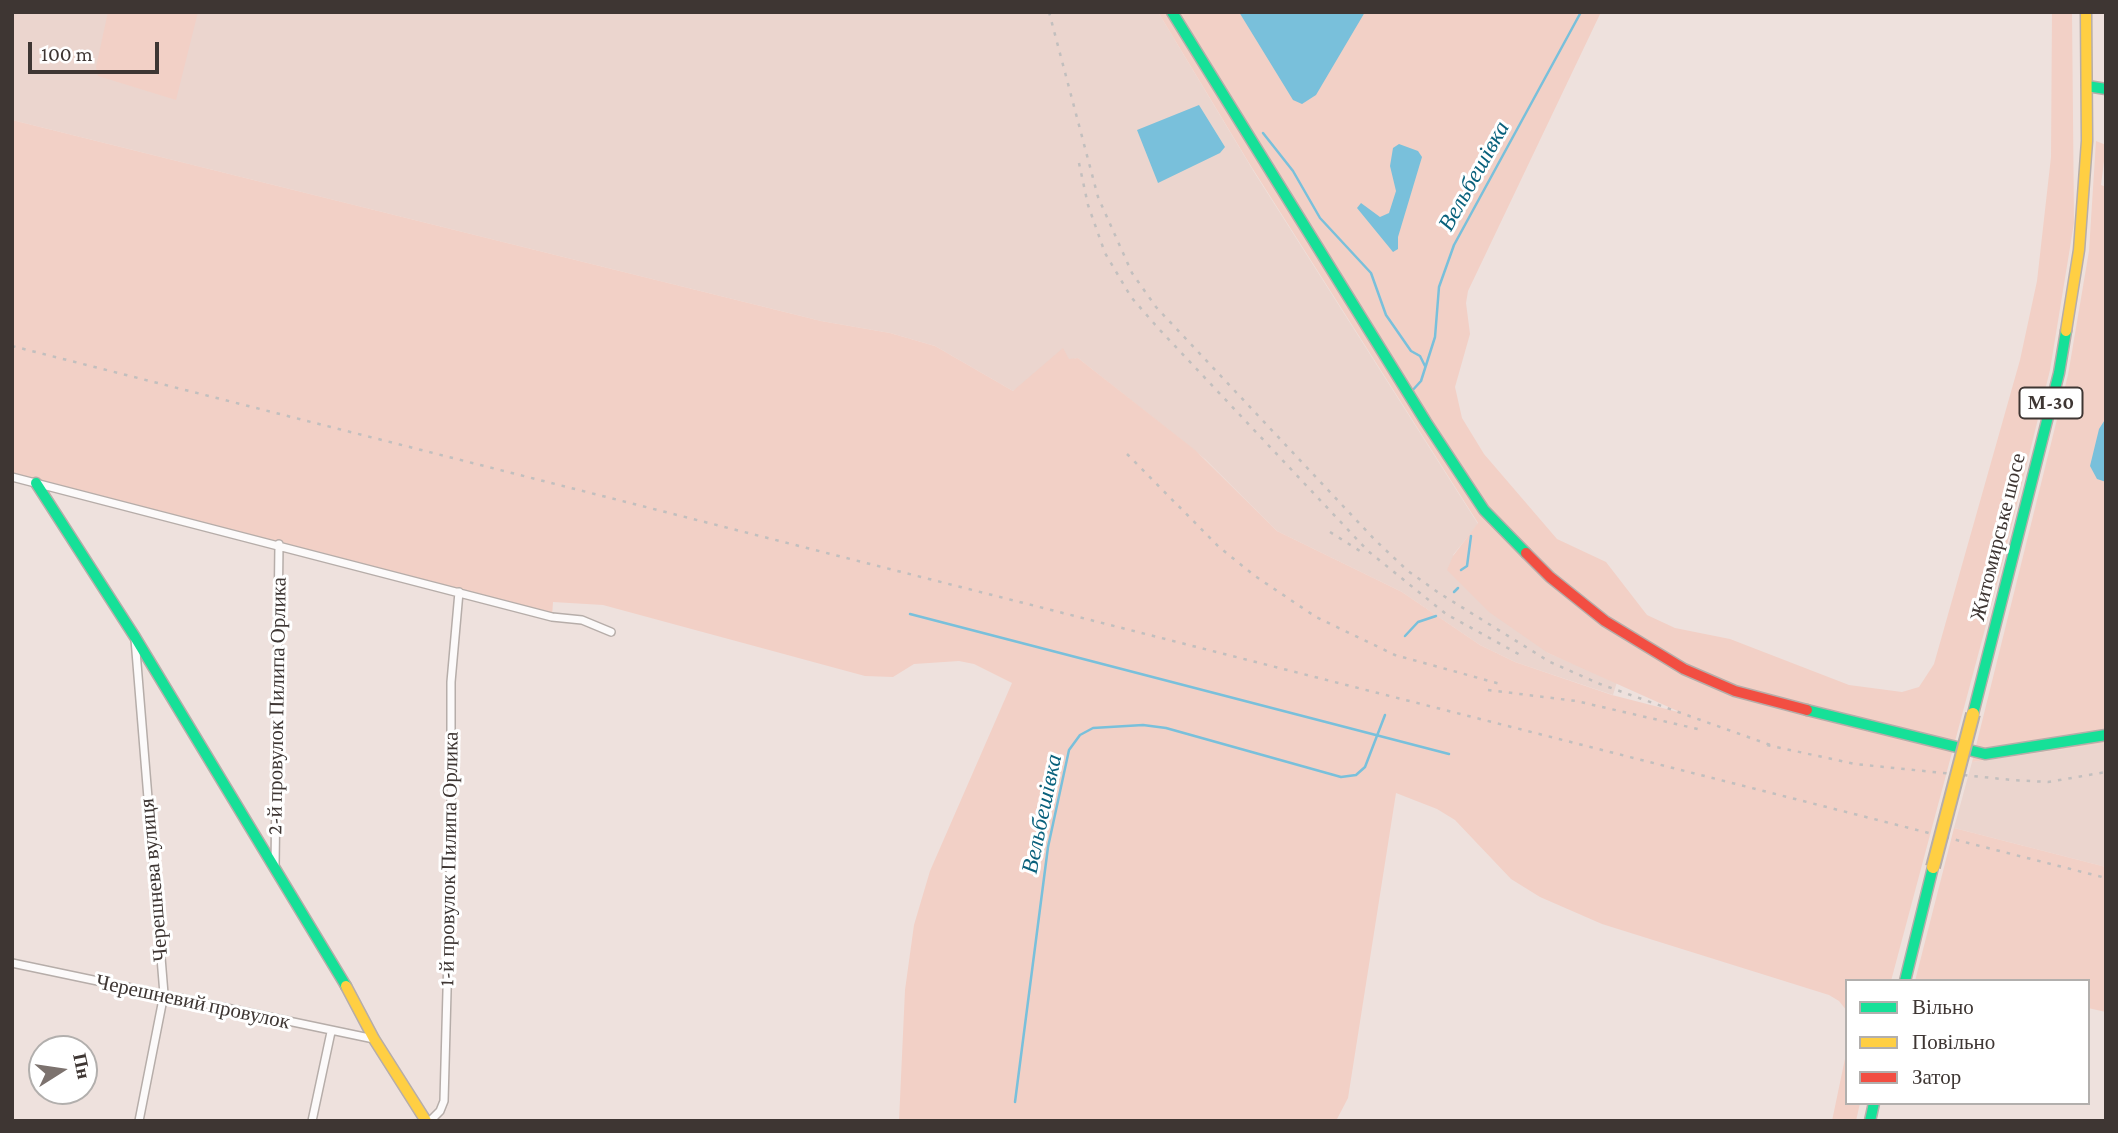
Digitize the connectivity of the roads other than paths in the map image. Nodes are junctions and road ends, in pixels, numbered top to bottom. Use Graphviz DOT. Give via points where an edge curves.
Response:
graph roads {
  1 [pos="1172,12"];
  2 [pos="2086,12"];
  3 [pos="2087,86"];
  4 [pos="2106,89"];
  5 [pos="12,477"];
  6 [pos="36,483"];
  7 [pos="279,544"];
  8 [pos="459,592"];
  9 [pos="611,632"];
  10 [pos="135,637"];
  11 [pos="2106,735"];
  12 [pos="275,868"];
  13 [pos="12,963"];
  14 [pos="1905,979"];
  15 [pos="164,995"];
  16 [pos="331,1032"];
  17 [pos="374,1039"];
  18 [pos="139,1121"];
  19 [pos="312,1121"];
  20 [pos="428,1121"];
  1 -- 11 [label="main road" via="1484,510 1531,560 1596,614 1651,651 1735,691 1954,748 1984,754"];
  2 -- 3 [label="main road, Житомирське шосе / М-30"];
  3 -- 4 [label="main road"];
  3 -- 14 [label="main road, Житомирське шосе / М-30, bridge" via="2079,250 2059,373"];
  5 -- 6 [label="street"];
  6 -- 7 [label="street"];
  6 -- 10 [label="main road"];
  7 -- 8 [label="street"];
  7 -- 12 [label="street, 2-й провулок Пилипа Орлика"];
  8 -- 9 [label="street"];
  8 -- 20 [label="street, 1-й провулок Пилипа Орлика" via="451,682 444,1101"];
  10 -- 12 [label="main road"];
  10 -- 15 [label="street, Черешнева вулиця"];
  12 -- 17 [label="main road"];
  13 -- 15 [label="street, Черешневий провулок"];
  15 -- 16 [label="street, Черешневий провулок"];
  15 -- 18 [label="street, Черешнева вулиця"];
  16 -- 17 [label="street, Черешневий провулок"];
  16 -- 19 [label="street"];
  17 -- 20 [label="main road"];
}
